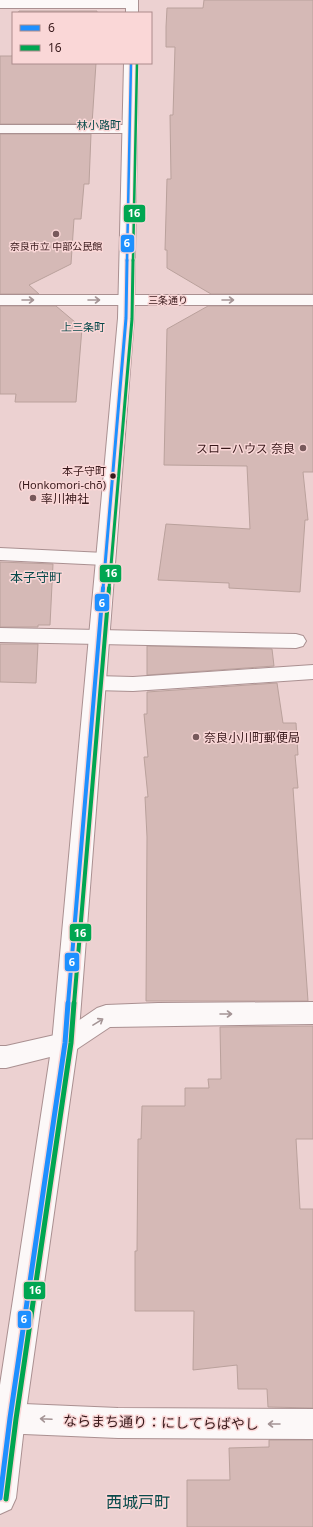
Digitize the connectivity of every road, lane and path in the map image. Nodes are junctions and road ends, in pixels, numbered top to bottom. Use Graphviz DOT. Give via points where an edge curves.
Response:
graph roads {
  1 [pos="0,4"];
  2 [pos="132,6"];
  3 [pos="131,64"];
  4 [pos="0,129"];
  5 [pos="130,129"];
  6 [pos="0,300"];
  7 [pos="126,300"];
  8 [pos="313,300"];
  9 [pos="0,554"];
  10 [pos="105,559"];
  11 [pos="0,635"];
  12 [pos="99,637"];
  13 [pos="296,641"];
  14 [pos="313,672"];
  15 [pos="95,683"];
  16 [pos="313,1013"];
  17 [pos="65,1043"];
  18 [pos="0,1057"];
  19 [pos="5,1418"];
  20 [pos="313,1424"];
  21 [pos="0,1498"];
  1 -- 2 [label="street"];
  3 -- 5 [label="street"];
  4 -- 5 [label="street"];
  5 -- 7 [label="street"];
  6 -- 7 [label="street, 三条通り, one-way"];
  7 -- 8 [label="street, 三条通り, one-way"];
  7 -- 10 [label="street"];
  9 -- 10 [label="street"];
  10 -- 12 [label="street"];
  11 -- 12 [label="street"];
  12 -- 13 [label="street"];
  12 -- 15 [label="street"];
  14 -- 15 [label="street" via="133,684"];
  15 -- 17 [label="street"];
  17 -- 16 [label="street, one-way" via="106,1016"];
  17 -- 18 [label="street"];
  17 -- 19 [label="street"];
  20 -- 19 [label="street, ならまち通り：にしてらばやし, one-way" via="118,1423"];
  19 -- 21 [label="street"];
}
